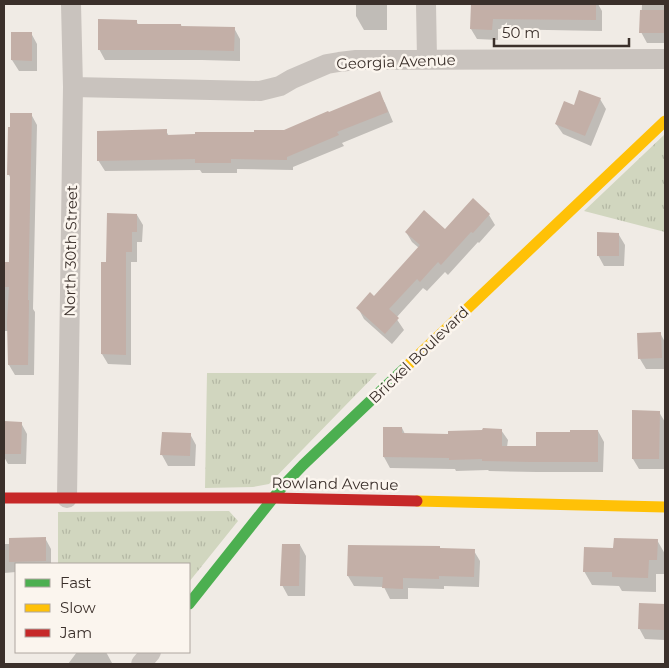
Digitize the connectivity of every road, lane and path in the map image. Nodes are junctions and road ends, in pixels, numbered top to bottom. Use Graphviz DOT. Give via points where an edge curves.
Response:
graph roads {
  1 [pos="71,4"];
  2 [pos="426,4"];
  3 [pos="427,59"];
  4 [pos="665,59"];
  5 [pos="73,87"];
  6 [pos="665,121"];
  7 [pos="4,498"];
  8 [pos="67,498"];
  9 [pos="273,498"];
  10 [pos="665,507"];
  11 [pos="190,603"];
  12 [pos="150,653"];
  13 [pos="141,664"];
  1 -- 5 [label="street, North 30th Street"];
  2 -- 3 [label="street"];
  3 -- 4 [label="street, Georgia Avenue"];
  3 -- 5 [label="street, Georgia Avenue" via="327,64 280,86 260,91"];
  5 -- 8 [label="street, North 30th Street"];
  6 -- 9 [label="street, Brickel Boulevard" via="303,465"];
  7 -- 8 [label="street, Rowland Avenue"];
  8 -- 9 [label="street, Rowland Avenue"];
  9 -- 10 [label="street, Rowland Avenue"];
  9 -- 11 [label="street, Brickel Boulevard"];
  12 -- 13 [label="street"];
}
